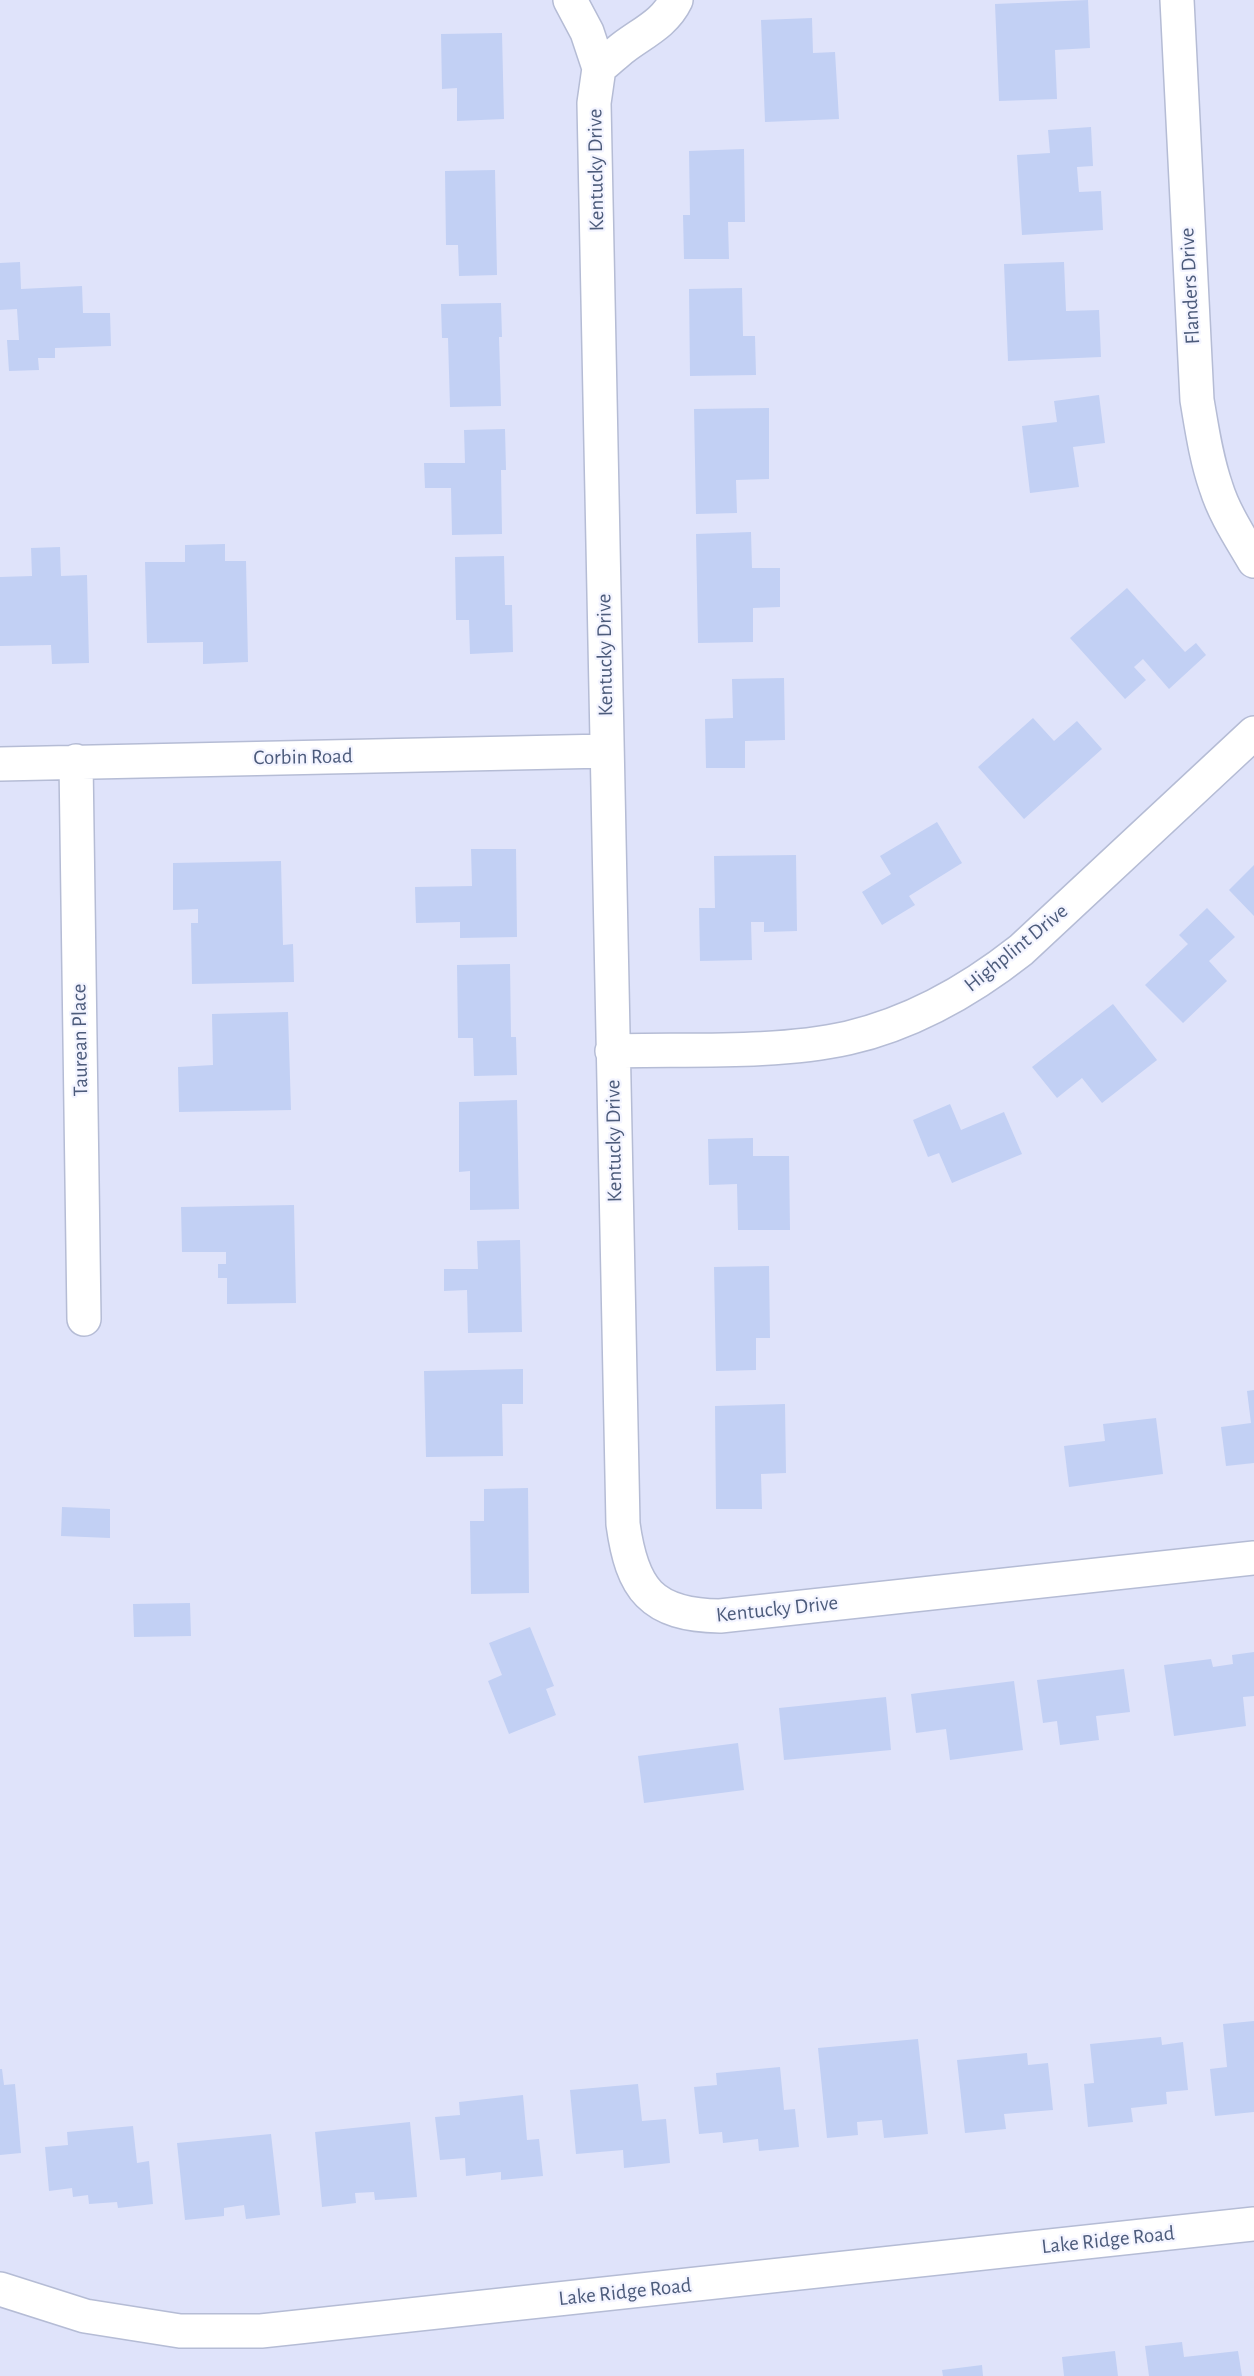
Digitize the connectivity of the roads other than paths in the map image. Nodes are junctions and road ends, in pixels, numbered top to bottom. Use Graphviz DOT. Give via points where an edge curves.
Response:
graph roads {
  1 [pos="570,0"];
  2 [pos="676,0"];
  3 [pos="1177,0"];
  4 [pos="599,68"];
  5 [pos="1254,561"];
  6 [pos="1254,733"];
  7 [pos="607,752"];
  8 [pos="76,762"];
  9 [pos="0,764"];
  10 [pos="612,1051"];
  11 [pos="84,1319"];
  12 [pos="1254,1558"];
  13 [pos="1254,2224"];
  14 [pos="0,2289"];
  1 -- 4 [label="street, Kentucky Drive" via="587,32"];
  2 -- 4 [label="street" via="660,22"];
  3 -- 5 [label="street, Flanders Drive" via="1197,400 1216,489"];
  4 -- 7 [label="street, Kentucky Drive" via="594,103"];
  6 -- 10 [label="street, Highplint Drive" via="1021,950 948,1001 895,1024 811,1045"];
  7 -- 8 [label="street, Corbin Road"];
  7 -- 10 [label="street, Kentucky Drive"];
  8 -- 9 [label="street, Corbin Road"];
  8 -- 11 [label="street, Taurean Place"];
  10 -- 12 [label="street, Kentucky Drive" via="624,1524 636,1580 654,1600 687,1613 720,1617"];
  13 -- 14 [label="street, Lake Ridge Road" via="261,2331 180,2331 85,2316"];
}
